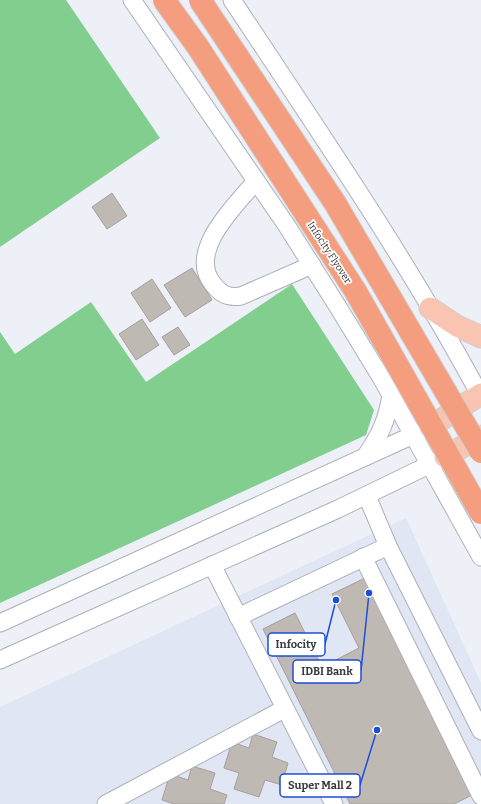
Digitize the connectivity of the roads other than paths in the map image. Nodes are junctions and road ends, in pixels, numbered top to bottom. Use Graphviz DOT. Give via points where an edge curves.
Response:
graph roads {
  1 [pos="132,0"];
  2 [pos="164,0"];
  3 [pos="200,0"];
  4 [pos="232,0"];
  5 [pos="256,181"];
  6 [pos="312,266"];
  7 [pos="430,308"];
  8 [pos="481,337"];
  9 [pos="391,395"];
  10 [pos="481,396"];
  11 [pos="421,431"];
  12 [pos="481,436"];
  13 [pos="481,452"];
  14 [pos="363,458"];
  15 [pos="437,462"];
  16 [pos="367,496"];
  17 [pos="481,513"];
  18 [pos="388,546"];
  19 [pos="363,557"];
  20 [pos="481,557"];
  21 [pos="212,565"];
  22 [pos="238,617"];
  23 [pos="0,624"];
  24 [pos="0,660"];
  25 [pos="284,709"];
  26 [pos="481,730"];
  27 [pos="481,796"];
  28 [pos="106,804"];
  29 [pos="334,804"];
  1 -- 5 [label="street"];
  2 -- 17 [label="highway, Infocity Flyover, bridge" via="198,47 356,292"];
  3 -- 13 [label="highway, bridge" via="335,203"];
  4 -- 7 [label="street" via="355,187"];
  5 -- 6 [label="street"];
  5 -- 6 [label="street" via="214,232 205,258 210,281 220,293 230,297 241,296"];
  6 -- 9 [label="street"];
  7 -- 8 [label="main road" via="457,326"];
  7 -- 10 [label="street"];
  9 -- 11 [label="street"];
  9 -- 14 [label="street" via="385,424"];
  10 -- 11 [label="main road"];
  11 -- 14 [label="street"];
  11 -- 15 [label="street"];
  12 -- 15 [label="main road"];
  14 -- 23 [label="street"];
  15 -- 16 [label="street"];
  15 -- 20 [label="street"];
  16 -- 18 [label="street"];
  16 -- 21 [label="street"];
  18 -- 19 [label="street"];
  18 -- 26 [label="street"];
  19 -- 22 [label="street"];
  19 -- 27 [label="street"];
  21 -- 22 [label="street"];
  21 -- 24 [label="street"];
  22 -- 25 [label="street"];
  25 -- 28 [label="street"];
  25 -- 29 [label="street"];
}
